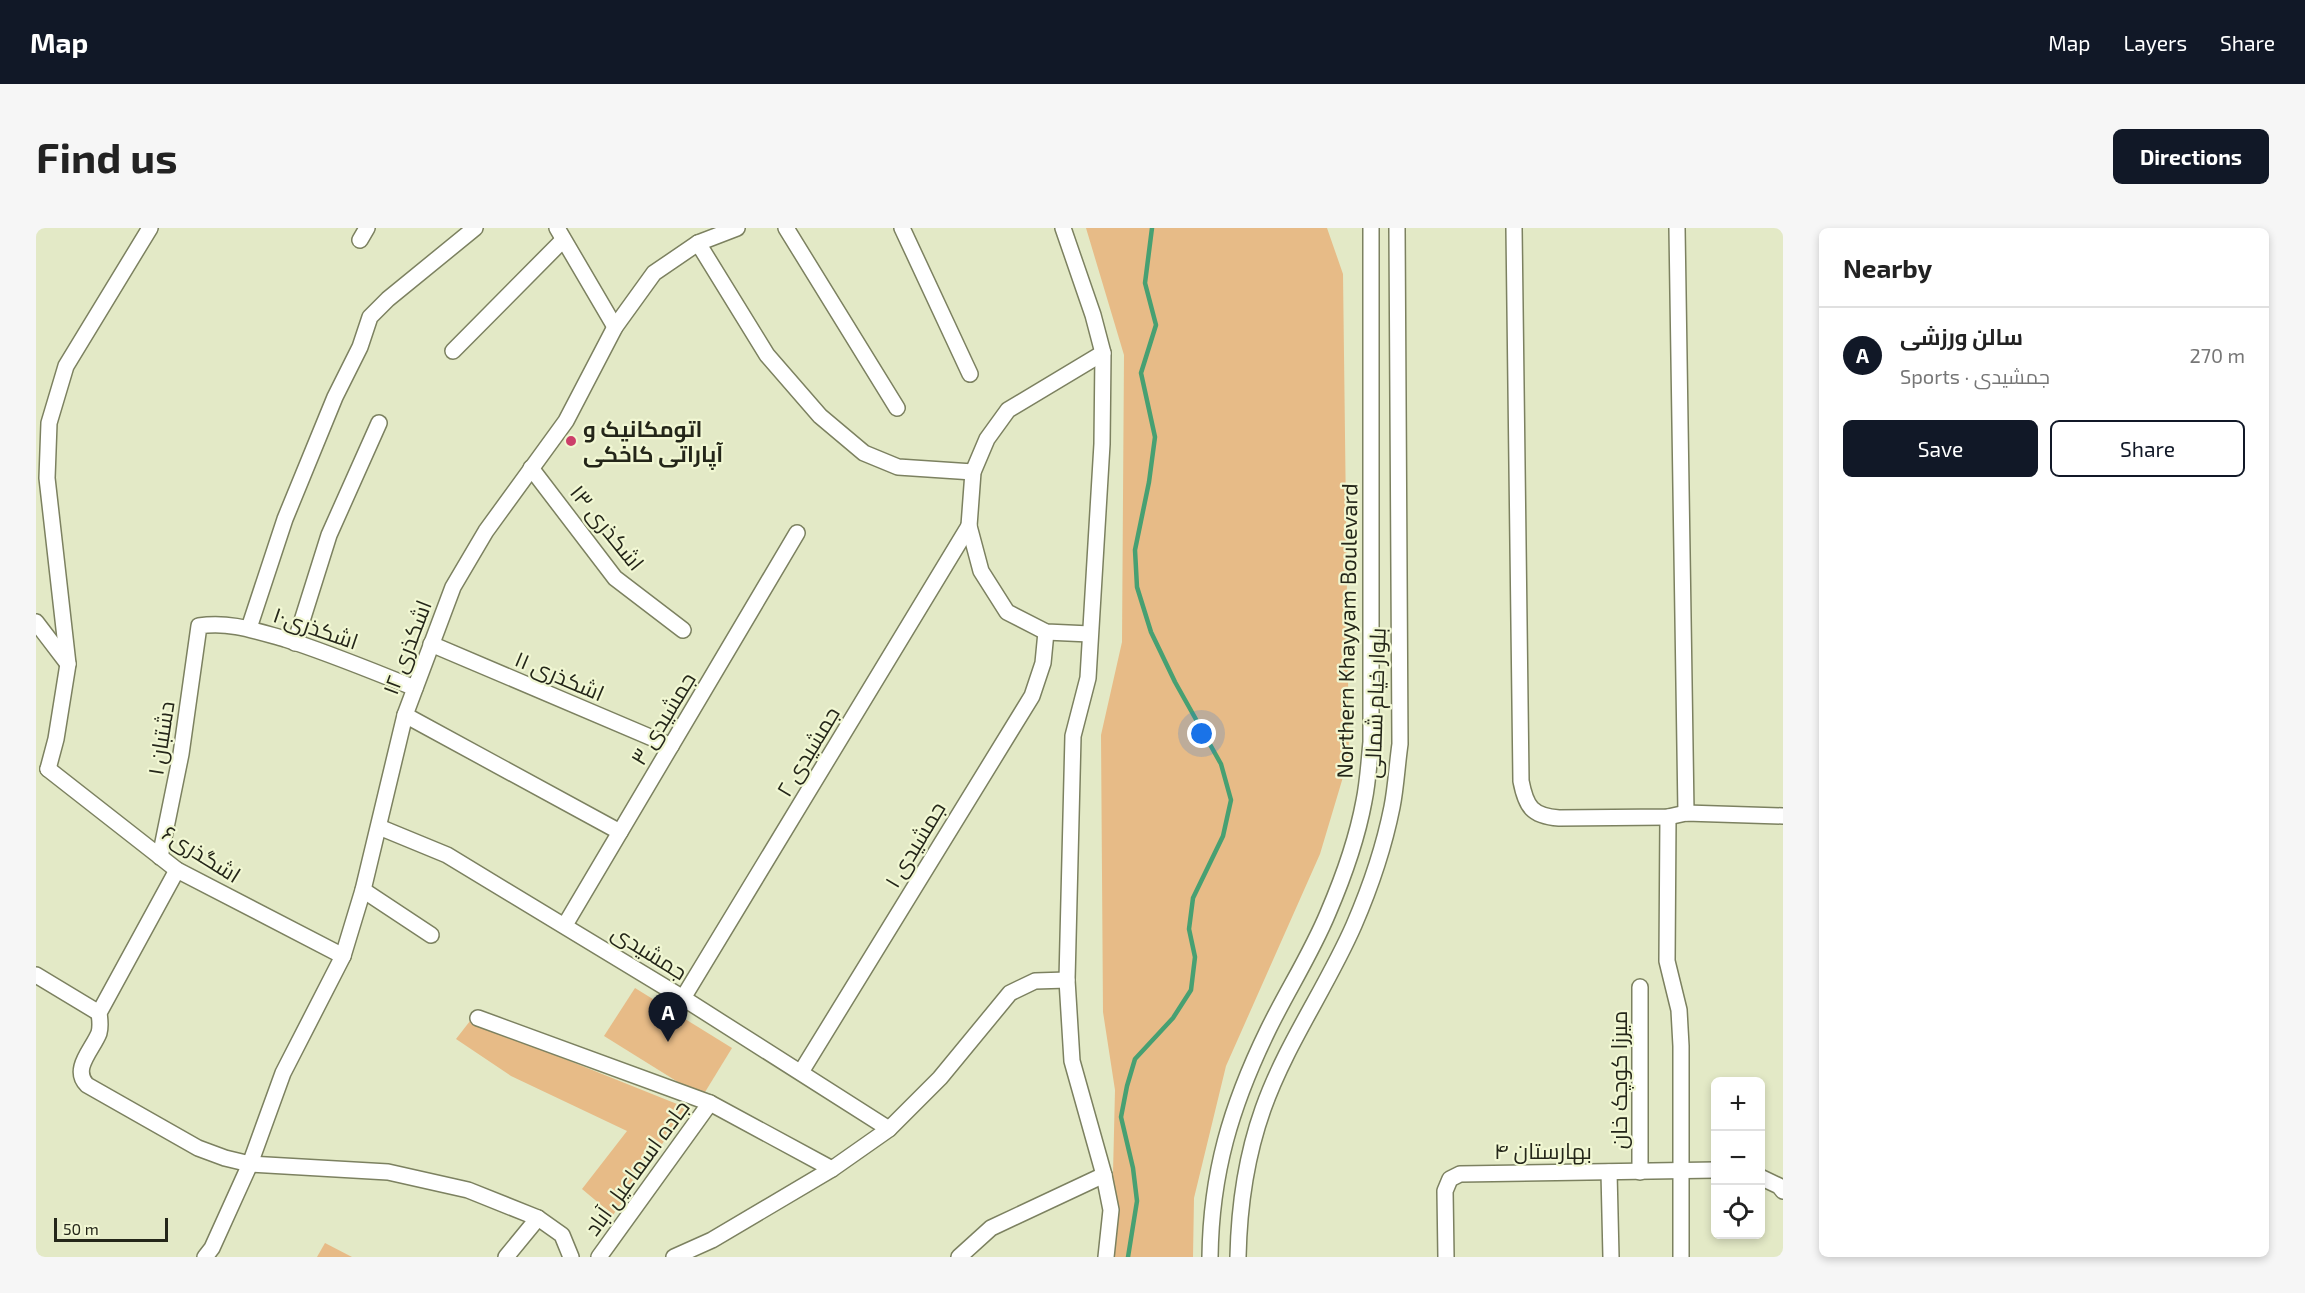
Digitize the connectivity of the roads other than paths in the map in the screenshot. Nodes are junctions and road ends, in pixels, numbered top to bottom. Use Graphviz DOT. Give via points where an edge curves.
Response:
graph roads {
  1 [pos="150,228"];
  2 [pos="475,228"];
  3 [pos="737,228"];
  4 [pos="786,228"];
  5 [pos="902,228"];
  6 [pos="1063,228"];
  7 [pos="1371,228"];
  8 [pos="1397,228"];
  9 [pos="1514,228"];
  10 [pos="1677,228"];
  11 [pos="560,234"];
  12 [pos="698,243"];
  13 [pos="615,327"];
  14 [pos="453,351"];
  15 [pos="1103,352"];
  16 [pos="970,374"];
  17 [pos="897,408"];
  18 [pos="378,423"];
  19 [pos="531,468"];
  20 [pos="973,472"];
  21 [pos="969,526"];
  22 [pos="797,533"];
  23 [pos="1371,534"];
  24 [pos="1399,535"];
  25 [pos="36,622"];
  26 [pos="199,626"];
  27 [pos="249,628"];
  28 [pos="683,630"];
  29 [pos="1046,632"];
  30 [pos="1090,634"];
  31 [pos="295,643"];
  32 [pos="431,644"];
  33 [pos="68,664"];
  34 [pos="415,688"];
  35 [pos="405,715"];
  36 [pos="671,746"];
  37 [pos="42,770"];
  38 [pos="1686,813"];
  39 [pos="1783,816"];
  40 [pos="1668,817"];
  41 [pos="379,826"];
  42 [pos="620,831"];
  43 [pos="160,857"];
  44 [pos="177,870"];
  45 [pos="363,891"];
  46 [pos="565,925"];
  47 [pos="431,935"];
  48 [pos="343,956"];
  49 [pos="36,975"];
  50 [pos="1066,980"];
  51 [pos="1640,987"];
  52 [pos="683,998"];
  53 [pos="99,1013"];
  54 [pos="478,1018"];
  55 [pos="801,1072"];
  56 [pos="710,1103"];
  57 [pos="889,1129"];
  58 [pos="250,1164"];
  59 [pos="832,1169"];
  60 [pos="1711,1170"];
  61 [pos="1681,1171"];
  62 [pos="1640,1172"];
  63 [pos="1609,1173"];
  64 [pos="1104,1175"];
  65 [pos="1765,1179"];
  66 [pos="1783,1191"];
  67 [pos="538,1218"];
  68 [pos="205,1257"];
  69 [pos="506,1257"];
  70 [pos="572,1257"];
  71 [pos="599,1257"];
  72 [pos="674,1257"];
  73 [pos="959,1257"];
  74 [pos="1106,1257"];
  75 [pos="1210,1257"];
  76 [pos="1238,1257"];
  77 [pos="1446,1257"];
  78 [pos="1611,1257"];
  79 [pos="1681,1257"];
  1 -- 33 [label="street" via="66,366 49,423 47,478"];
  2 -- 27 [label="street" via="370,317 285,519"];
  3 -- 12 [label="street, اشکذری ۱۲"];
  4 -- 17 [label="street"];
  5 -- 16 [label="street"];
  6 -- 15 [label="street"];
  7 -- 23 [label="street, Northern Khayyam Boulevard"];
  8 -- 24 [label="street, بلوار خیام شمالی"];
  9 -- 40 [label="street" via="1524,798 1532,810 1545,817"];
  10 -- 38 [label="street"];
  11 -- 13 [label="street"];
  11 -- 14 [label="street"];
  12 -- 13 [label="street, اشکذری ۱۲" via="654,273"];
  12 -- 20 [label="street" via="767,355 820,416 864,453 898,467"];
  13 -- 19 [label="street, اشکذری ۱۲" via="566,421"];
  15 -- 20 [label="street" via="1008,410 987,439"];
  15 -- 30 [label="street" via="1102,444"];
  18 -- 31 [label="street" via="329,535"];
  19 -- 28 [label="street, اشکذری ۱۳" via="615,578"];
  19 -- 32 [label="street, اشکذری ۱۲" via="486,531 453,587"];
  20 -- 21 [label="street"];
  21 -- 29 [label="street" via="981,571 1007,612"];
  21 -- 52 [label="street, جمشیدی ۲"];
  22 -- 36 [label="street, جمشیدی ۳"];
  23 -- 24 [label="street"];
  23 -- 75 [label="street, Northern Khayyam Boulevard" via="1371,742 1364,801 1329,913 1237,1098 1210,1214"];
  24 -- 76 [label="street, بلوار خیام شمالی" via="1400,744 1392,806 1377,864 1355,924 1263,1108 1248,1163 1239,1217"];
  25 -- 33 [label="street"];
  26 -- 27 [label="street, اشکذری۱۰"];
  26 -- 43 [label="street, دشتبان ۱" via="181,754"];
  27 -- 31 [label="street, اشکذری۱۰"];
  29 -- 30 [label="street"];
  29 -- 55 [label="street, جمشیدی ۱" via="1043,663 1032,696"];
  30 -- 50 [label="street" via="1088,678 1073,736"];
  31 -- 34 [label="street, اشکذری۱۰"];
  32 -- 34 [label="street, اشکذری ۱۲"];
  32 -- 36 [label="street, اشکذری ۱۱"];
  33 -- 37 [label="street" via="56,739"];
  34 -- 35 [label="street, اشکذری ۱۲"];
  35 -- 41 [label="street, اشکذری ۱۲"];
  35 -- 42 [label="street"];
  36 -- 42 [label="street, جمشیدی ۳"];
  37 -- 43 [label="street, اشگذری۶"];
  38 -- 39 [label="street"];
  38 -- 40 [label="street"];
  40 -- 61 [label="street" via="1666,946 1681,1024"];
  41 -- 45 [label="street, اشکذری ۱۲"];
  41 -- 46 [label="street, جمشیدی" via="447,855"];
  42 -- 46 [label="street, جمشیدی ۳"];
  43 -- 44 [label="street, اشگذری۶"];
  44 -- 48 [label="street, اشگذری۶"];
  44 -- 53 [label="street"];
  45 -- 47 [label="street"];
  45 -- 48 [label="street, اشکذری ۱۲"];
  46 -- 52 [label="street, جمشیدی"];
  48 -- 58 [label="street, اشکذری ۱۲" via="283,1073"];
  49 -- 53 [label="street"];
  50 -- 57 [label="street" via="1035,981 1010,993 940,1078"];
  50 -- 64 [label="street" via="1072,1061"];
  51 -- 62 [label="street, میرزا کوچک خان"];
  52 -- 55 [label="street, جمشیدی"];
  53 -- 58 [label="street" via="100,1031 80,1069 82,1080 198,1148"];
  54 -- 56 [label="street"];
  55 -- 57 [label="street, جمشیدی"];
  56 -- 59 [label="street"];
  56 -- 71 [label="street, جاده اسماعیل آباد"];
  57 -- 59 [label="street"];
  58 -- 67 [label="street" via="388,1172 468,1190"];
  58 -- 68 [label="street, اشکذری ۱۲"];
  59 -- 72 [label="street" via="712,1240"];
  60 -- 61 [label="street, بهارستان ۴"];
  61 -- 62 [label="street, بهارستان ۴"];
  61 -- 79 [label="street"];
  62 -- 63 [label="street, بهارستان ۴"];
  63 -- 77 [label="street, بهارستان ۴" via="1472,1173 1450,1179 1445,1191"];
  63 -- 78 [label="street"];
  64 -- 73 [label="street" via="991,1228"];
  64 -- 74 [label="street" via="1111,1210"];
  65 -- 66 [label="street"];
  67 -- 69 [label="street"];
  67 -- 70 [label="street" via="562,1236"];
}
